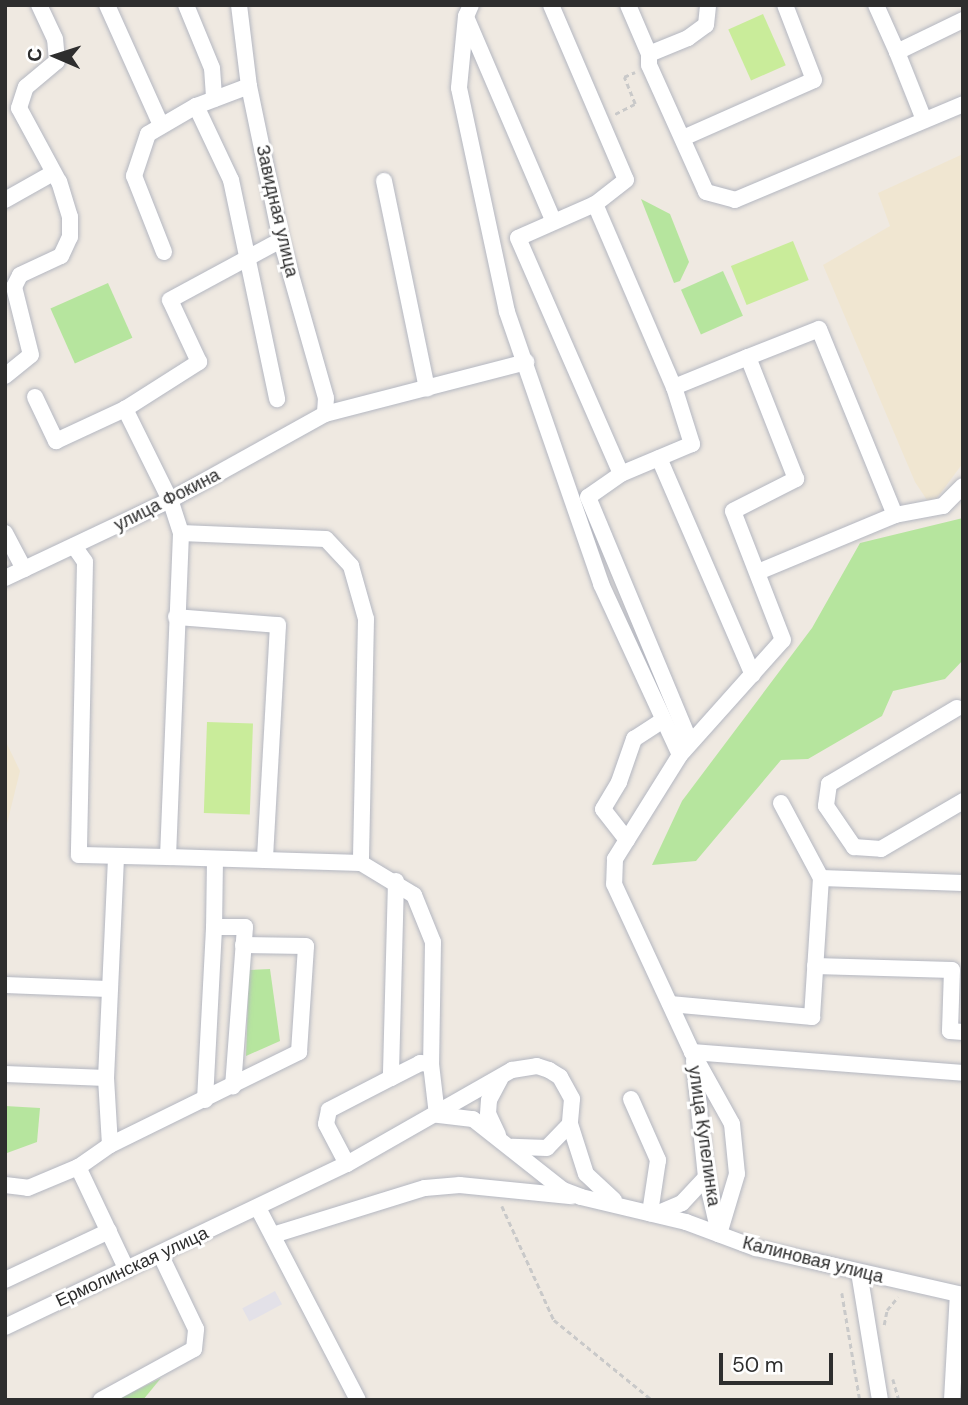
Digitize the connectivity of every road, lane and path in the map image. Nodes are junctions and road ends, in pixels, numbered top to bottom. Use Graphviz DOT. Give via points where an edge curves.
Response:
graph roads {
  1 [pos="39,5"];
  2 [pos="107,5"];
  3 [pos="186,5"];
  4 [pos="239,5"];
  5 [pos="551,5"];
  6 [pos="628,5"];
  7 [pos="708,5"];
  8 [pos="785,5"];
  9 [pos="876,5"];
  10 [pos="469,10"];
  11 [pos="963,20"];
  12 [pos="897,52"];
  13 [pos="649,60"];
  14 [pos="249,86"];
  15 [pos="214,99"];
  16 [pos="963,104"];
  17 [pos="196,106"];
  18 [pos="924,120"];
  19 [pos="599,121"];
  20 [pos="161,125"];
  21 [pos="683,138"];
  22 [pos="53,173"];
  23 [pos="384,181"];
  24 [pos="5,200"];
  25 [pos="594,204"];
  26 [pos="553,220"];
  27 [pos="518,238"];
  28 [pos="281,240"];
  29 [pos="492,248"];
  30 [pos="164,252"];
  31 [pos="251,256"];
  32 [pos="748,358"];
  33 [pos="526,362"];
  34 [pos="5,376"];
  35 [pos="674,387"];
  36 [pos="427,389"];
  37 [pos="35,397"];
  38 [pos="277,399"];
  39 [pos="125,409"];
  40 [pos="325,414"];
  41 [pos="659,458"];
  42 [pos="621,474"];
  43 [pos="963,485"];
  44 [pos="170,500"];
  45 [pos="895,515"];
  46 [pos="5,533"];
  47 [pos="181,533"];
  48 [pos="74,546"];
  49 [pos="24,569"];
  50 [pos="758,572"];
  51 [pos="5,578"];
  52 [pos="176,617"];
  53 [pos="753,676"];
  54 [pos="957,708"];
  55 [pos="662,722"];
  56 [pos="685,748"];
  57 [pos="963,800"];
  58 [pos="781,803"];
  59 [pos="627,840"];
  60 [pos="168,857"];
  61 [pos="116,858"];
  62 [pos="215,859"];
  63 [pos="265,860"];
  64 [pos="361,863"];
  65 [pos="821,878"];
  66 [pos="397,881"];
  67 [pos="963,883"];
  68 [pos="214,927"];
  69 [pos="243,945"];
  70 [pos="815,966"];
  71 [pos="5,985"];
  72 [pos="108,989"];
  73 [pos="670,1004"];
  74 [pos="963,1032"];
  75 [pos="692,1052"];
  76 [pos="431,1064"];
  77 [pos="963,1073"];
  78 [pos="5,1074"];
  79 [pos="501,1077"];
  80 [pos="106,1078"];
  81 [pos="391,1078"];
  82 [pos="233,1087"];
  83 [pos="631,1099"];
  84 [pos="205,1100"];
  85 [pos="437,1115"];
  86 [pos="570,1124"];
  87 [pos="506,1143"];
  88 [pos="110,1145"];
  89 [pos="347,1164"];
  90 [pos="78,1167"];
  91 [pos="706,1177"];
  92 [pos="5,1185"];
  93 [pos="494,1188"];
  94 [pos="582,1197"];
  95 [pos="625,1206"];
  96 [pos="258,1208"];
  97 [pos="653,1213"];
  98 [pos="109,1231"];
  99 [pos="719,1234"];
  100 [pos="273,1235"];
  101 [pos="160,1254"];
  102 [pos="127,1269"];
  103 [pos="859,1272"];
  104 [pos="5,1280"];
  105 [pos="842,1293"];
  106 [pos="902,1294"];
  107 [pos="960,1295"];
  108 [pos="5,1327"];
  109 [pos="886,1336"];
  110 [pos="891,1371"];
  111 [pos="101,1400"];
  112 [pos="358,1400"];
  113 [pos="652,1400"];
  114 [pos="860,1400"];
  115 [pos="880,1400"];
  116 [pos="899,1400"];
  117 [pos="953,1400"];
  1 -- 22 [label="street" via="55,39 57,61 26,87 19,108"];
  2 -- 20 [label="street"];
  3 -- 15 [label="street" via="212,68"];
  4 -- 14 [label="street, Завидная улица"];
  5 -- 19 [label="street"];
  6 -- 13 [label="street"];
  7 -- 13 [label="street" via="706,25"];
  8 -- 21 [label="street" via="814,80"];
  9 -- 12 [label="street"];
  10 -- 26 [label="street"];
  10 -- 29 [label="street" via="459,88"];
  11 -- 12 [label="street"];
  12 -- 18 [label="street"];
  13 -- 19 [label="path" via="624,77 635,104"];
  13 -- 21 [label="street"];
  14 -- 15 [label="street"];
  14 -- 28 [label="street, Завидная улица"];
  15 -- 17 [label="street"];
  16 -- 18 [label="street"];
  17 -- 20 [label="street"];
  17 -- 31 [label="street" via="231,180"];
  18 -- 21 [label="street" via="735,200 706,192"];
  19 -- 25 [label="street" via="626,180"];
  20 -- 30 [label="street" via="148,134 134,176"];
  22 -- 24 [label="street"];
  22 -- 34 [label="street" via="70,217 71,237 61,256 20,275 14,287 32,355"];
  23 -- 36 [label="street"];
  25 -- 26 [label="street"];
  25 -- 35 [label="street"];
  26 -- 27 [label="street"];
  27 -- 29 [label="street"];
  27 -- 42 [label="street"];
  28 -- 31 [label="street"];
  28 -- 40 [label="street, Завидная улица" via="326,398"];
  29 -- 33 [label="street" via="507,312"];
  31 -- 38 [label="street"];
  31 -- 39 [label="street" via="170,300 199,362"];
  32 -- 35 [label="street"];
  32 -- 45 [label="street" via="819,329"];
  32 -- 50 [label="street" via="796,479 733,511"];
  33 -- 36 [label="street, улица Фокина"];
  33 -- 55 [label="street" via="601,584"];
  35 -- 41 [label="street" via="692,444"];
  36 -- 40 [label="street, улица Фокина"];
  37 -- 39 [label="street" via="56,440"];
  39 -- 44 [label="street"];
  40 -- 44 [label="street, улица Фокина"];
  41 -- 42 [label="street"];
  41 -- 53 [label="street"];
  42 -- 56 [label="street" via="588,497"];
  43 -- 45 [label="street" via="943,506"];
  44 -- 47 [label="street"];
  44 -- 48 [label="street, улица Фокина"];
  45 -- 50 [label="street"];
  46 -- 49 [label="street"];
  47 -- 52 [label="street"];
  47 -- 64 [label="street" via="326,539 351,566 366,619"];
  48 -- 49 [label="street, улица Фокина"];
  48 -- 61 [label="street" via="85,562 79,855"];
  49 -- 51 [label="street, улица Фокина"];
  50 -- 53 [label="street" via="783,640"];
  52 -- 60 [label="street"];
  52 -- 63 [label="street" via="278,625"];
  53 -- 56 [label="street"];
  54 -- 57 [label="street" via="829,784 826,806 854,847 881,849"];
  55 -- 56 [label="street"];
  55 -- 59 [label="street" via="634,739 619,782 603,809"];
  56 -- 59 [label="street"];
  58 -- 65 [label="street"];
  59 -- 73 [label="street" via="615,859 614,884"];
  60 -- 61 [label="street"];
  60 -- 62 [label="street"];
  61 -- 72 [label="street"];
  62 -- 63 [label="street"];
  62 -- 68 [label="street"];
  63 -- 64 [label="street"];
  64 -- 66 [label="street"];
  65 -- 67 [label="street"];
  65 -- 70 [label="street"];
  66 -- 76 [label="street" via="414,895 433,942"];
  66 -- 81 [label="street"];
  68 -- 69 [label="street" via="244,927"];
  68 -- 84 [label="street"];
  69 -- 82 [label="street"];
  69 -- 82 [label="street" via="306,946 299,1052"];
  70 -- 73 [label="street" via="812,1017"];
  70 -- 74 [label="street" via="952,970 950,1031"];
  71 -- 72 [label="street"];
  72 -- 80 [label="street"];
  73 -- 75 [label="street"];
  75 -- 77 [label="street"];
  75 -- 91 [label="street, улица Купелинка"];
  75 -- 99 [label="street, улица Купелинка" via="732,1124 735,1142 737,1174"];
  76 -- 81 [label="street" via="420,1063"];
  76 -- 85 [label="street"];
  78 -- 80 [label="street"];
  79 -- 85 [label="street, Ермолинская улица"];
  79 -- 86 [label="street" via="537,1066 560,1077 572,1099"];
  79 -- 87 [label="street" via="493,1087 488,1114"];
  80 -- 88 [label="street"];
  81 -- 89 [label="street" via="329,1110 326,1125"];
  82 -- 84 [label="street"];
  83 -- 97 [label="street" via="658,1160"];
  84 -- 88 [label="street"];
  85 -- 87 [label="street" via="473,1119"];
  85 -- 89 [label="street, Ермолинская улица"];
  86 -- 87 [label="street" via="547,1148"];
  86 -- 95 [label="street" via="586,1174 600,1192"];
  87 -- 94 [label="street" via="563,1190"];
  88 -- 90 [label="street"];
  89 -- 96 [label="street, Ермолинская улица"];
  90 -- 92 [label="street" via="28,1188"];
  90 -- 98 [label="street"];
  91 -- 97 [label="street" via="682,1203"];
  91 -- 99 [label="street, улица Купелинка"];
  93 -- 94 [label="street"];
  93 -- 100 [label="street" via="425,1188"];
  93 -- 113 [label="path" via="554,1320"];
  94 -- 95 [label="street"];
  95 -- 97 [label="street, Калиновая улица"];
  96 -- 100 [label="street"];
  96 -- 101 [label="street, Ермолинская улица"];
  97 -- 99 [label="street, Калиновая улица"];
  98 -- 102 [label="street"];
  98 -- 104 [label="street"];
  99 -- 103 [label="street, Калиновая улица" via="756,1248"];
  100 -- 112 [label="street"];
  101 -- 102 [label="street, Ермолинская улица"];
  101 -- 111 [label="street" via="196,1329 194,1349"];
  102 -- 108 [label="street, Ермолинская улица"];
  103 -- 107 [label="street, Калиновая улица"];
  103 -- 115 [label="street"];
  105 -- 114 [label="path"];
  106 -- 109 [label="path" via="887,1310"];
  107 -- 117 [label="street"];
  110 -- 116 [label="path"];
}
